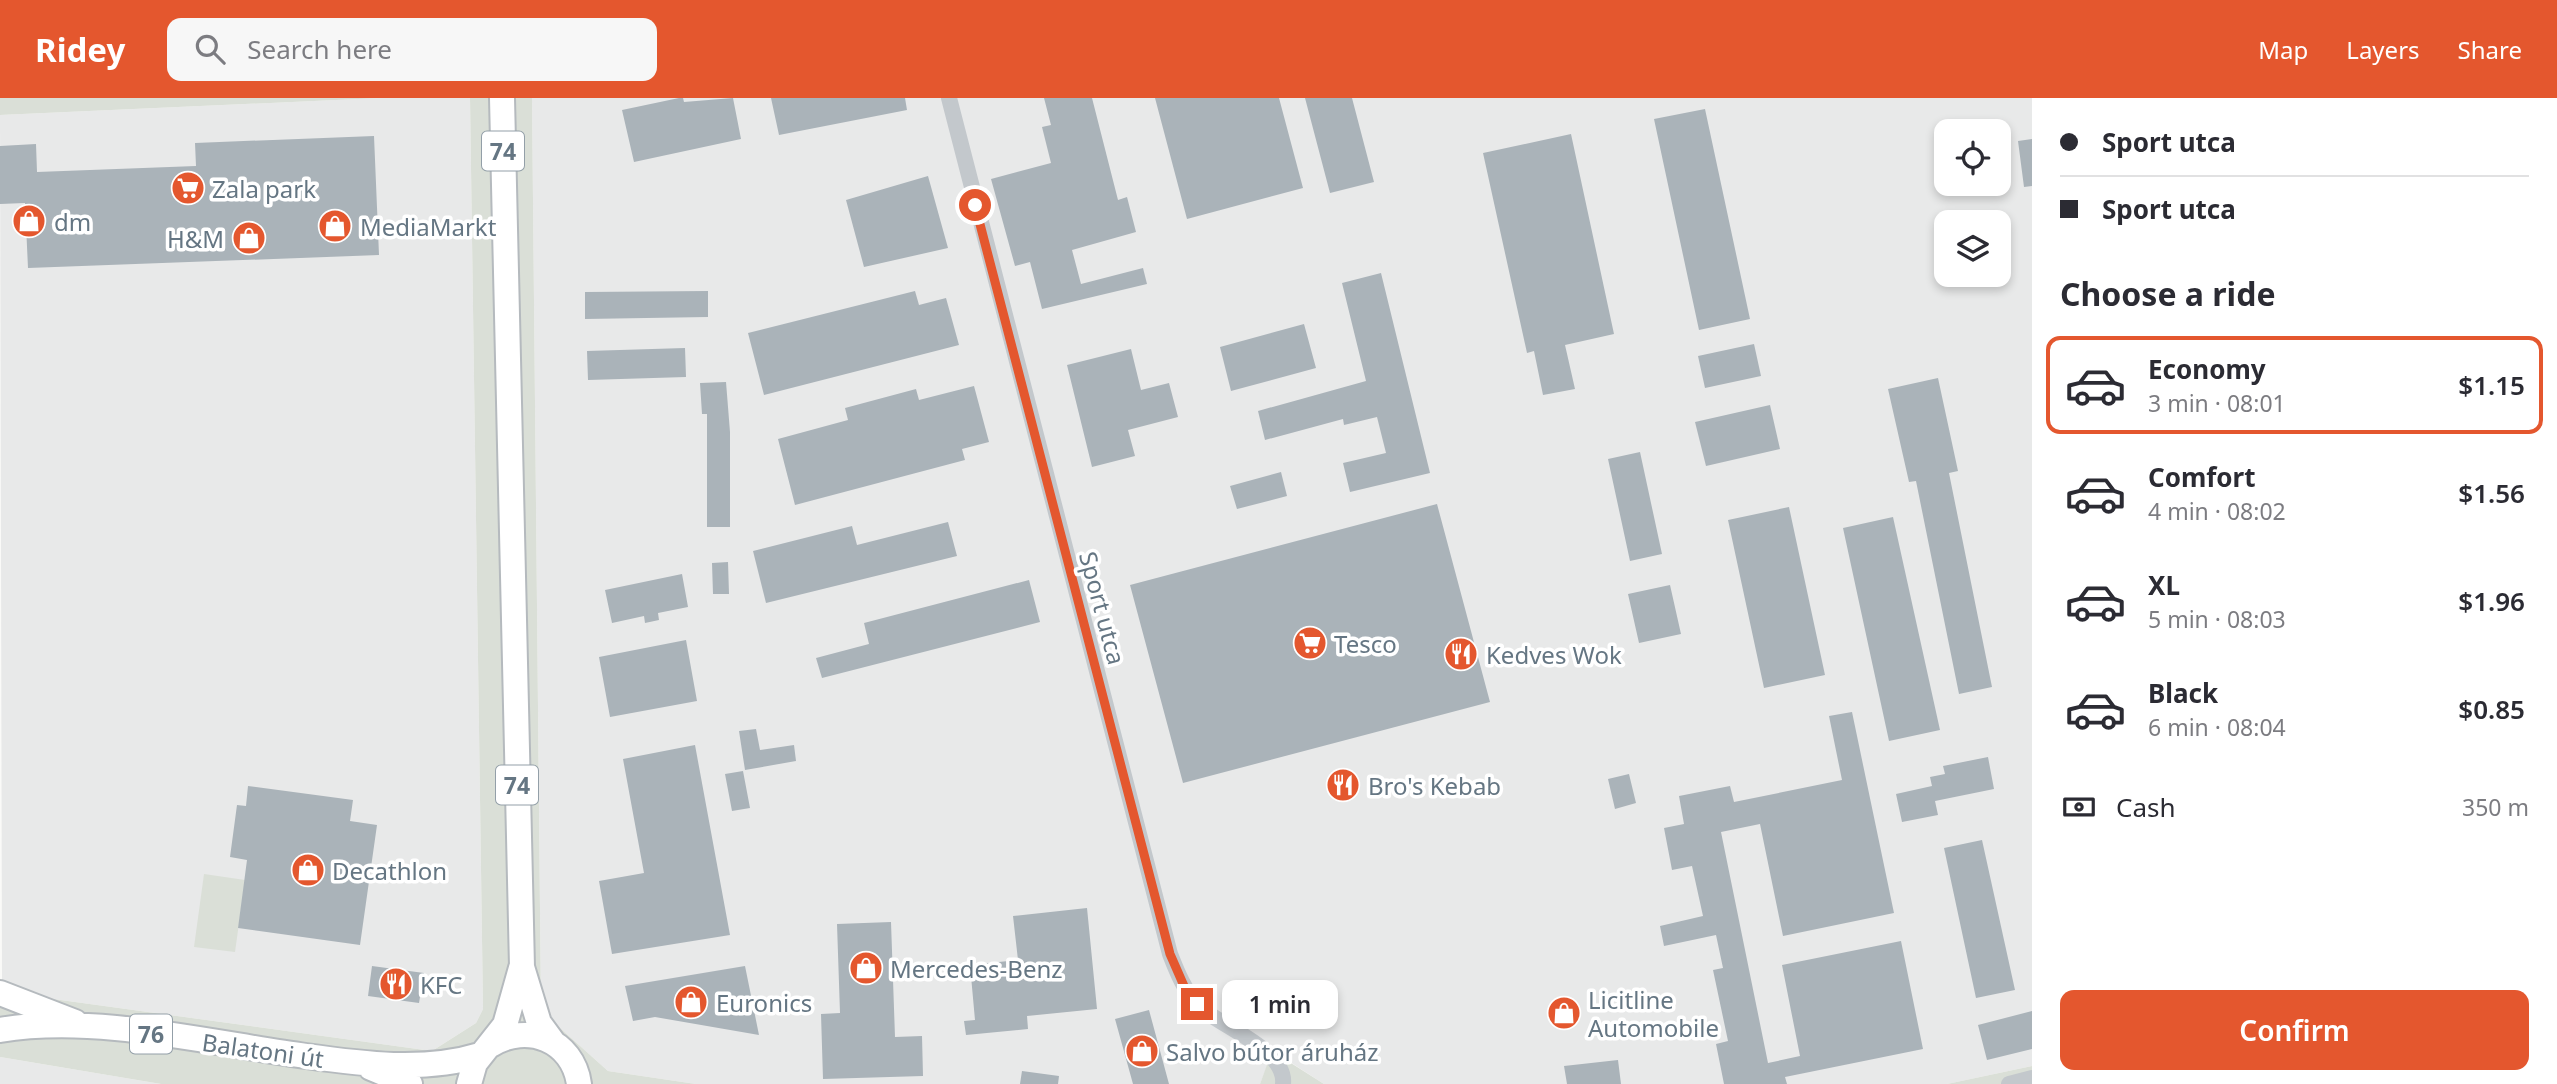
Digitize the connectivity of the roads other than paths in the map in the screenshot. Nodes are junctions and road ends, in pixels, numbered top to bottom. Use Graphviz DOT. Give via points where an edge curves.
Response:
graph roads {
  1 [pos="502,98"];
  2 [pos="949,98"];
  3 [pos="522,967"];
  4 [pos="0,993"];
  5 [pos="82,1024"];
  6 [pos="0,1030"];
  7 [pos="553,1042"];
  8 [pos="485,1050"];
  9 [pos="360,1064"];
  10 [pos="575,1073"];
  11 [pos="2032,1078"];
  12 [pos="410,1084"];
  13 [pos="469,1084"];
  14 [pos="602,1084"];
  15 [pos="1283,1084"];
  16 [pos="2010,1084"];
  1 -- 3 [label="main road, 74"];
  2 -- 15 [label="street, Sport utca" via="1170,954 1197,1004 1221,1025 1266,1051 1278,1065"];
  3 -- 7 [label="main road, 74" via="539,1023"];
  3 -- 8 [label="main road, 74" via="505,1026"];
  4 -- 5 [label="main road, Balatoni út / 76"];
  5 -- 6 [label="main road, Balatoni út / 76"];
  5 -- 9 [label="main road, Balatoni út / 76"];
  7 -- 8 [label="main road" via="516,1034"];
  7 -- 10 [label="main road, 74"];
  8 -- 9 [label="main road, 76" via="456,1062"];
  8 -- 13 [label="main road, 74"];
  9 -- 12 [label="main road, 76"];
  10 -- 14 [label="main road"];
  11 -- 16 [label="street"];
}
